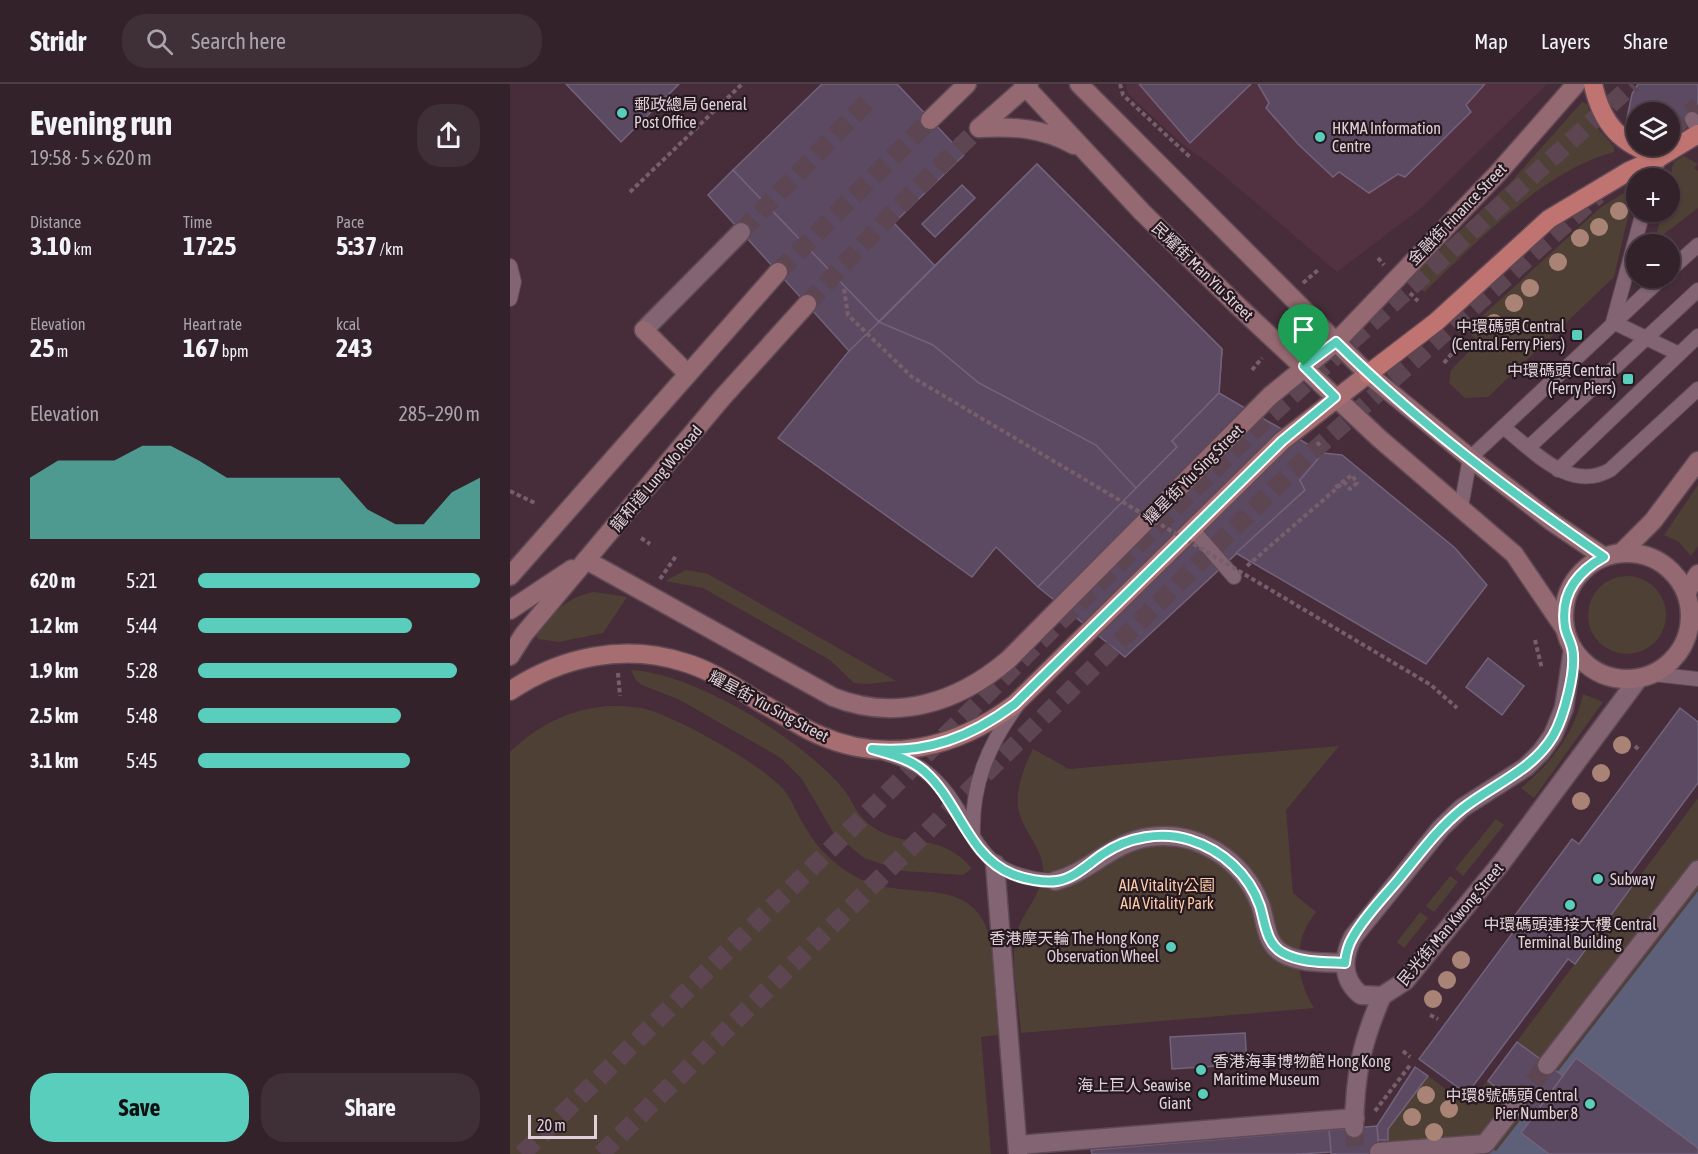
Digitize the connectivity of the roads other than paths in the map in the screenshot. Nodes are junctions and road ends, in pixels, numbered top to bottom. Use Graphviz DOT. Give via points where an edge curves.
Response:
graph roads {
  1 [pos="967,84"];
  2 [pos="1079,84"];
  3 [pos="1576,84"];
  4 [pos="1593,84"];
  5 [pos="1026,85"];
  6 [pos="930,120"];
  7 [pos="1696,128"];
  8 [pos="1086,152"];
  9 [pos="1660,157"];
  10 [pos="1656,168"];
  11 [pos="1640,222"];
  12 [pos="741,232"];
  13 [pos="1698,245"];
  14 [pos="1680,261"];
  15 [pos="510,266"];
  16 [pos="778,272"];
  17 [pos="1651,288"];
  18 [pos="1698,290"];
  19 [pos="510,299"];
  20 [pos="807,304"];
  21 [pos="1613,322"];
  22 [pos="644,330"];
  23 [pos="1698,336"];
  24 [pos="1646,338"];
  25 [pos="1336,342"];
  26 [pos="1679,354"];
  27 [pos="1304,366"];
  28 [pos="688,374"];
  29 [pos="1368,374"];
  30 [pos="1698,388"];
  31 [pos="1335,397"];
  32 [pos="1503,427"];
  33 [pos="1529,447"];
  34 [pos="1470,458"];
  35 [pos="1698,461"];
  36 [pos="1558,470"];
  37 [pos="1461,507"];
  38 [pos="1193,530"];
  39 [pos="1612,555"];
  40 [pos="586,560"];
  41 [pos="1698,574"];
  42 [pos="510,576"];
  43 [pos="1234,577"];
  44 [pos="1686,593"];
  45 [pos="510,610"];
  46 [pos="1565,629"];
  47 [pos="1573,649"];
  48 [pos="510,657"];
  49 [pos="1645,676"];
  50 [pos="1698,679"];
  51 [pos="510,691"];
  52 [pos="1027,692"];
  53 [pos="872,749"];
  54 [pos="973,838"];
  55 [pos="995,864"];
  56 [pos="1698,870"];
  57 [pos="1055,881"];
  58 [pos="1345,963"];
  59 [pos="1382,996"];
  60 [pos="1547,1065"];
  61 [pos="1518,1103"];
  62 [pos="1018,1149"];
  63 [pos="1379,1152"];
  1 -- 6 [label="main road"];
  2 -- 25 [label="main road"];
  3 -- 25 [label="main road, 金融街 Finance Street" via="1498,173"];
  4 -- 9 [label="highway" via="1601,112 1623,141"];
  5 -- 8 [label="main road, 民耀街 Man Yiu Street"];
  5 -- 8 [label="main road" via="979,128 1035,129"];
  7 -- 9 [label="highway"];
  8 -- 27 [label="main road, 民耀街 Man Yiu Street" via="1150,221"];
  9 -- 10 [label="lane"];
  9 -- 29 [label="highway" via="1549,219 1436,322"];
  11 -- 21 [label="lane"];
  12 -- 22 [label="street"];
  13 -- 14 [label="lane"];
  15 -- 19 [label="lane" via="514,282"];
  16 -- 28 [label="main road"];
  17 -- 21 [label="lane"];
  18 -- 24 [label="lane"];
  20 -- 40 [label="main road, 龍和道 Lung Wo Road"];
  21 -- 24 [label="lane"];
  21 -- 32 [label="lane"];
  22 -- 28 [label="main road"];
  23 -- 26 [label="lane"];
  24 -- 26 [label="lane"];
  24 -- 33 [label="lane"];
  25 -- 27 [label="main road, 耀星街 Yiu Sing Street"];
  25 -- 29 [label="main road"];
  26 -- 36 [label="lane"];
  27 -- 31 [label="main road, 民耀街 Man Yiu Street"];
  27 -- 40 [label="main road, 耀星街 Yiu Sing Street" via="1008,660 975,685 940,701 897,709 851,704 833,697"];
  28 -- 42 [label="main road"];
  29 -- 31 [label="main road, 耀星街 Yiu Sing Street"];
  29 -- 34 [label="main road"];
  30 -- 36 [label="lane" via="1610,470 1587,478"];
  31 -- 37 [label="main road, 民耀街 Man Yiu Street"];
  31 -- 38 [label="main road, 耀星街 Yiu Sing Street" via="1299,425"];
  32 -- 33 [label="lane"];
  32 -- 34 [label="lane"];
  33 -- 36 [label="lane"];
  34 -- 37 [label="lane"];
  34 -- 39 [label="main road" via="1551,521"];
  35 -- 39 [label="main road" via="1653,521"];
  37 -- 46 [label="main road, 民耀街 Man Yiu Street" via="1514,554"];
  38 -- 43 [label="lane"];
  38 -- 52 [label="main road, 耀星街 Yiu Sing Street"];
  39 -- 44 [label="main road" via="1645,556 1667,567"];
  39 -- 46 [label="main road" via="1588,566 1576,578 1567,594"];
  40 -- 45 [label="main road"];
  40 -- 48 [label="main road, 龍和道 Lung Wo Road" via="524,634"];
  41 -- 44 [label="main road"];
  44 -- 49 [label="main road, 民光街 Man Kwong Street" via="1689,621 1681,648 1669,663"];
  46 -- 47 [label="main road"];
  47 -- 49 [label="main road" via="1599,673 1616,678"];
  47 -- 58 [label="street" via="1564,708 1541,752 1462,808 1441,828 1360,925"];
  49 -- 50 [label="lane"];
  49 -- 59 [label="street, 民光街 Man Kwong Street" via="1405,981"];
  51 -- 53 [label="main road, 耀星街 Yiu Sing Street" via="580,660 616,653 649,654 698,667 817,734"];
  52 -- 53 [label="main road, 耀星街 Yiu Sing Street" via="986,725 957,739 908,750"];
  52 -- 54 [label="lane" via="1001,729 982,767 973,798"];
  53 -- 54 [label="lane" via="923,770 942,789"];
  54 -- 55 [label="lane"];
  55 -- 57 [label="lane" via="1013,874"];
  55 -- 62 [label="street"];
  56 -- 60 [label="street"];
  57 -- 58 [label="street" via="1074,875 1105,853 1136,839 1186,839 1218,852 1243,875 1260,904 1270,940 1282,953 1305,960"];
  58 -- 59 [label="street, 民光街 Man Kwong Street" via="1354,990 1368,997"];
  59 -- 62 [label="street" via="1361,1048 1355,1123"];
  61 -- 63 [label="street" via="1485,1143"];
}
